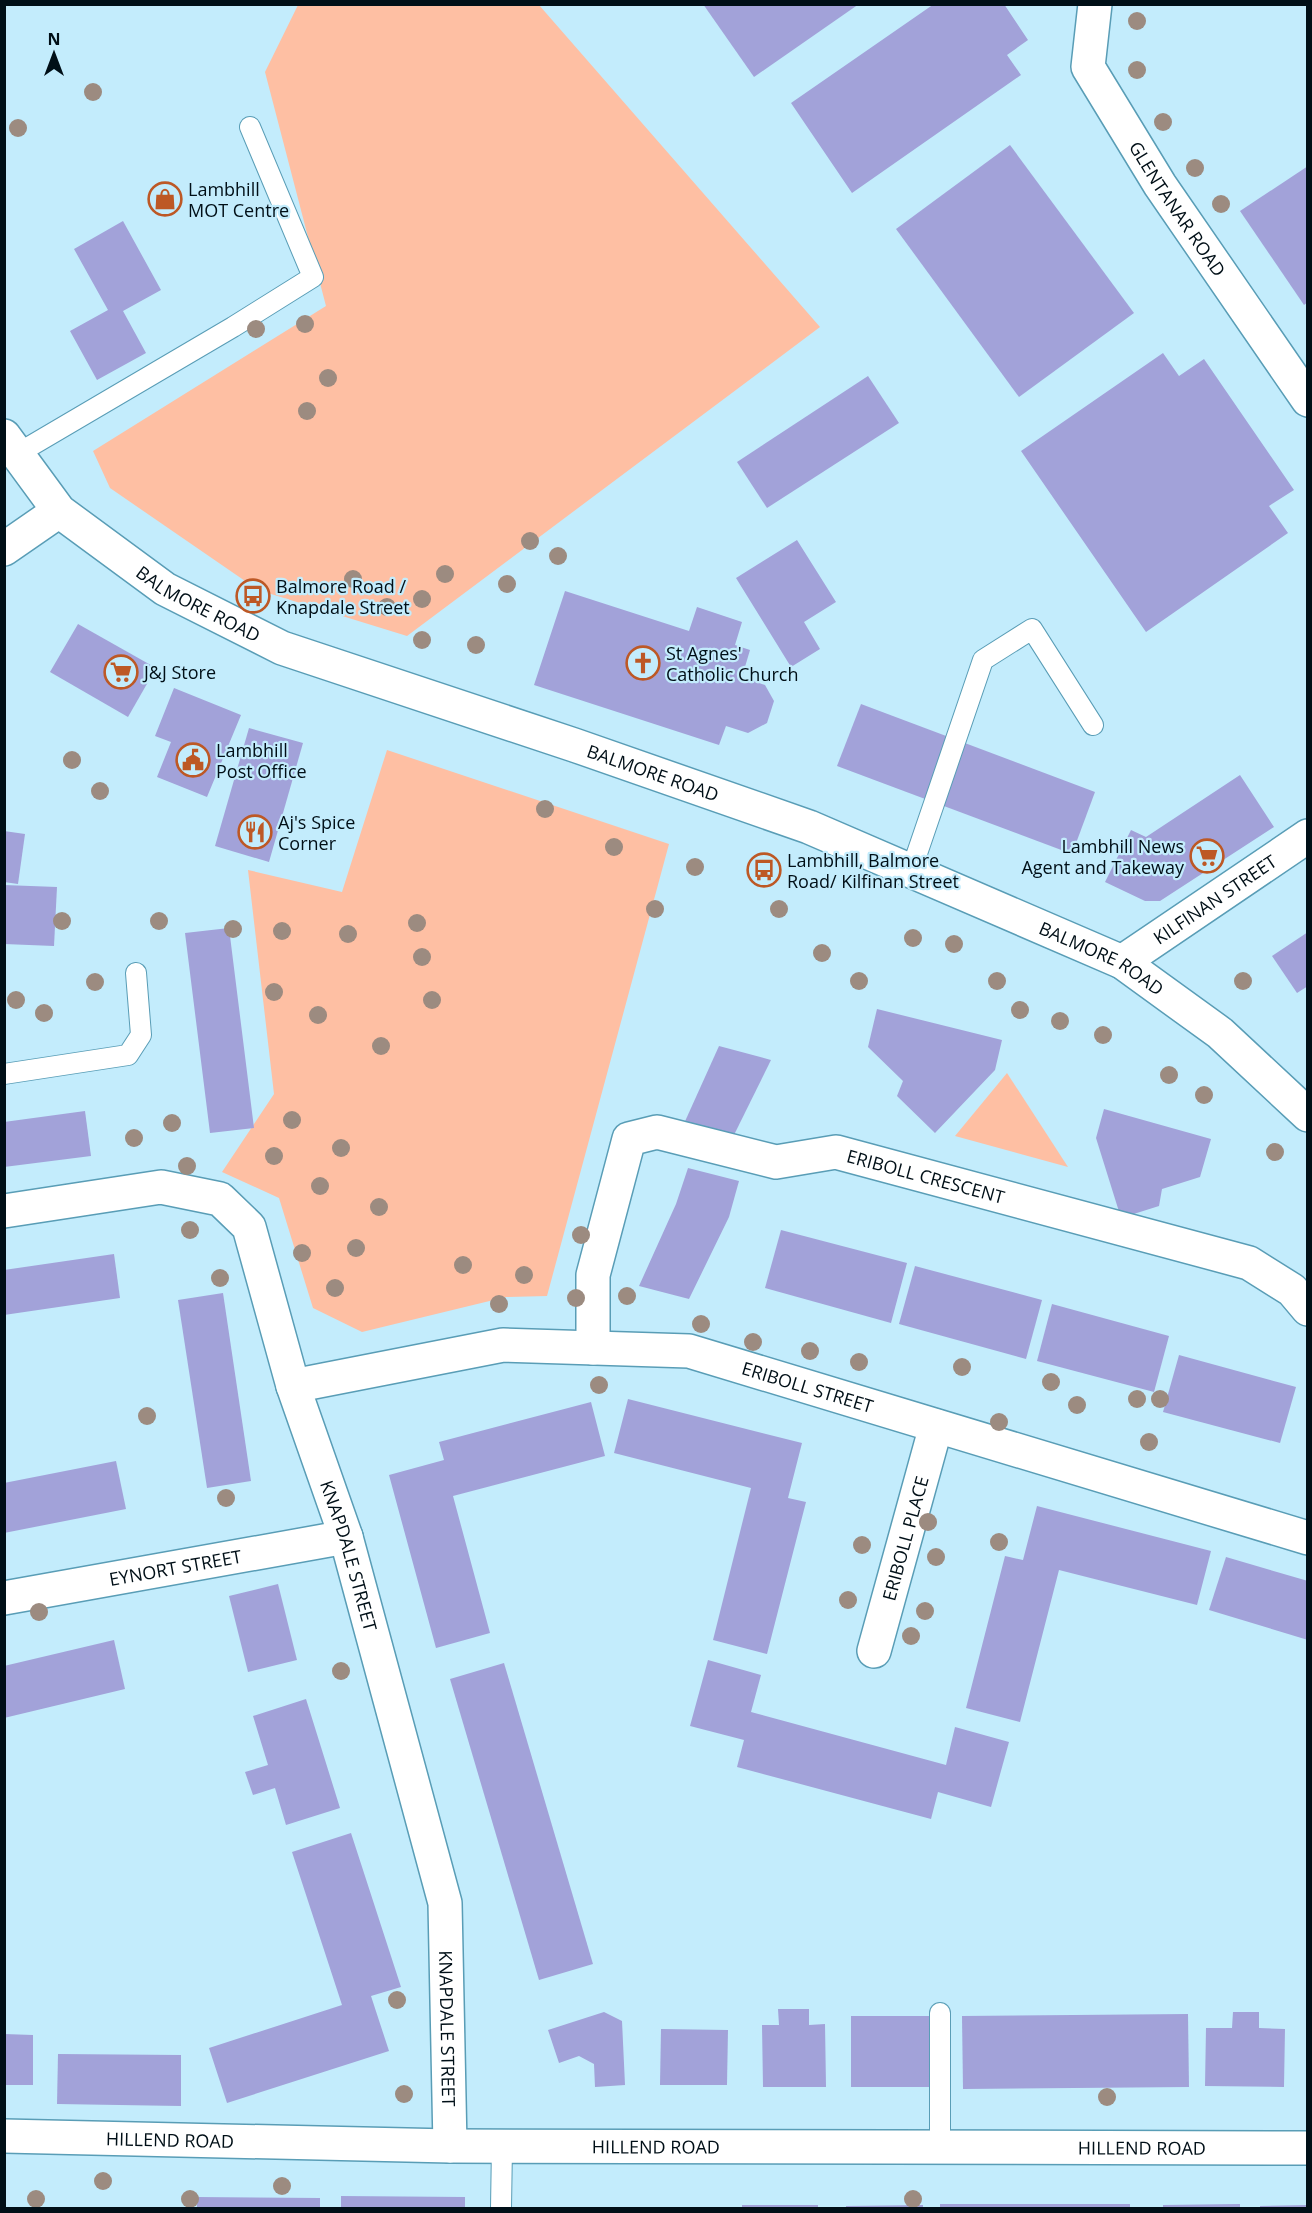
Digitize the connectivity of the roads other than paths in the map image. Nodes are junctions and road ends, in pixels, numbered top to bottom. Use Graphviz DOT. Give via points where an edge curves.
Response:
graph roads {
  1 [pos="1095,4"];
  2 [pos="250,127"];
  3 [pos="1308,400"];
  4 [pos="11,445"];
  5 [pos="59,512"];
  6 [pos="4,549"];
  7 [pos="1093,724"];
  8 [pos="1308,836"];
  9 [pos="911,871"];
  10 [pos="1122,962"];
  11 [pos="136,973"];
  12 [pos="4,1074"];
  13 [pos="1308,1115"];
  14 [pos="4,1211"];
  15 [pos="1308,1309"];
  16 [pos="593,1348"];
  17 [pos="293,1386"];
  18 [pos="936,1426"];
  19 [pos="346,1538"];
  20 [pos="1308,1538"];
  21 [pos="4,1598"];
  22 [pos="874,1652"];
  23 [pos="940,2013"];
  24 [pos="4,2136"];
  25 [pos="450,2146"];
  26 [pos="502,2146"];
  27 [pos="940,2147"];
  28 [pos="1308,2148"];
  29 [pos="501,2208"];
  1 -- 3 [label="street, GLENTANAR ROAD" via="1088,67 1161,185"];
  2 -- 4 [label="lane" via="313,277 233,327"];
  4 -- 5 [label="street, BALMORE ROAD"];
  5 -- 6 [label="street"];
  5 -- 9 [label="street, BALMORE ROAD" via="165,589 282,648 809,827"];
  7 -- 9 [label="lane" via="1032,628 983,660"];
  8 -- 10 [label="street, KILFINAN STREET"];
  9 -- 10 [label="street, BALMORE ROAD"];
  10 -- 13 [label="street, BALMORE ROAD" via="1220,1033"];
  11 -- 12 [label="lane" via="141,1035 128,1055"];
  14 -- 17 [label="street, KNAPDALE STREET" via="161,1187 220,1199 249,1227"];
  15 -- 16 [label="street, ERIBOLL CRESCENT" via="1292,1290 1249,1263 836,1152 776,1162 657,1132 629,1139 593,1275"];
  16 -- 17 [label="street, ERIBOLL STREET" via="503,1345"];
  16 -- 18 [label="street, ERIBOLL STREET" via="689,1351"];
  17 -- 19 [label="street, KNAPDALE STREET"];
  18 -- 20 [label="street, ERIBOLL STREET"];
  18 -- 22 [label="street, ERIBOLL PLACE"];
  19 -- 21 [label="street, EYNORT STREET"];
  19 -- 25 [label="street, KNAPDALE STREET" via="445,1903"];
  23 -- 27 [label="lane"];
  24 -- 25 [label="street, HILLEND ROAD"];
  25 -- 26 [label="street, HILLEND ROAD"];
  26 -- 27 [label="street, HILLEND ROAD"];
  26 -- 29 [label="lane"];
  27 -- 28 [label="street, HILLEND ROAD"];
}
